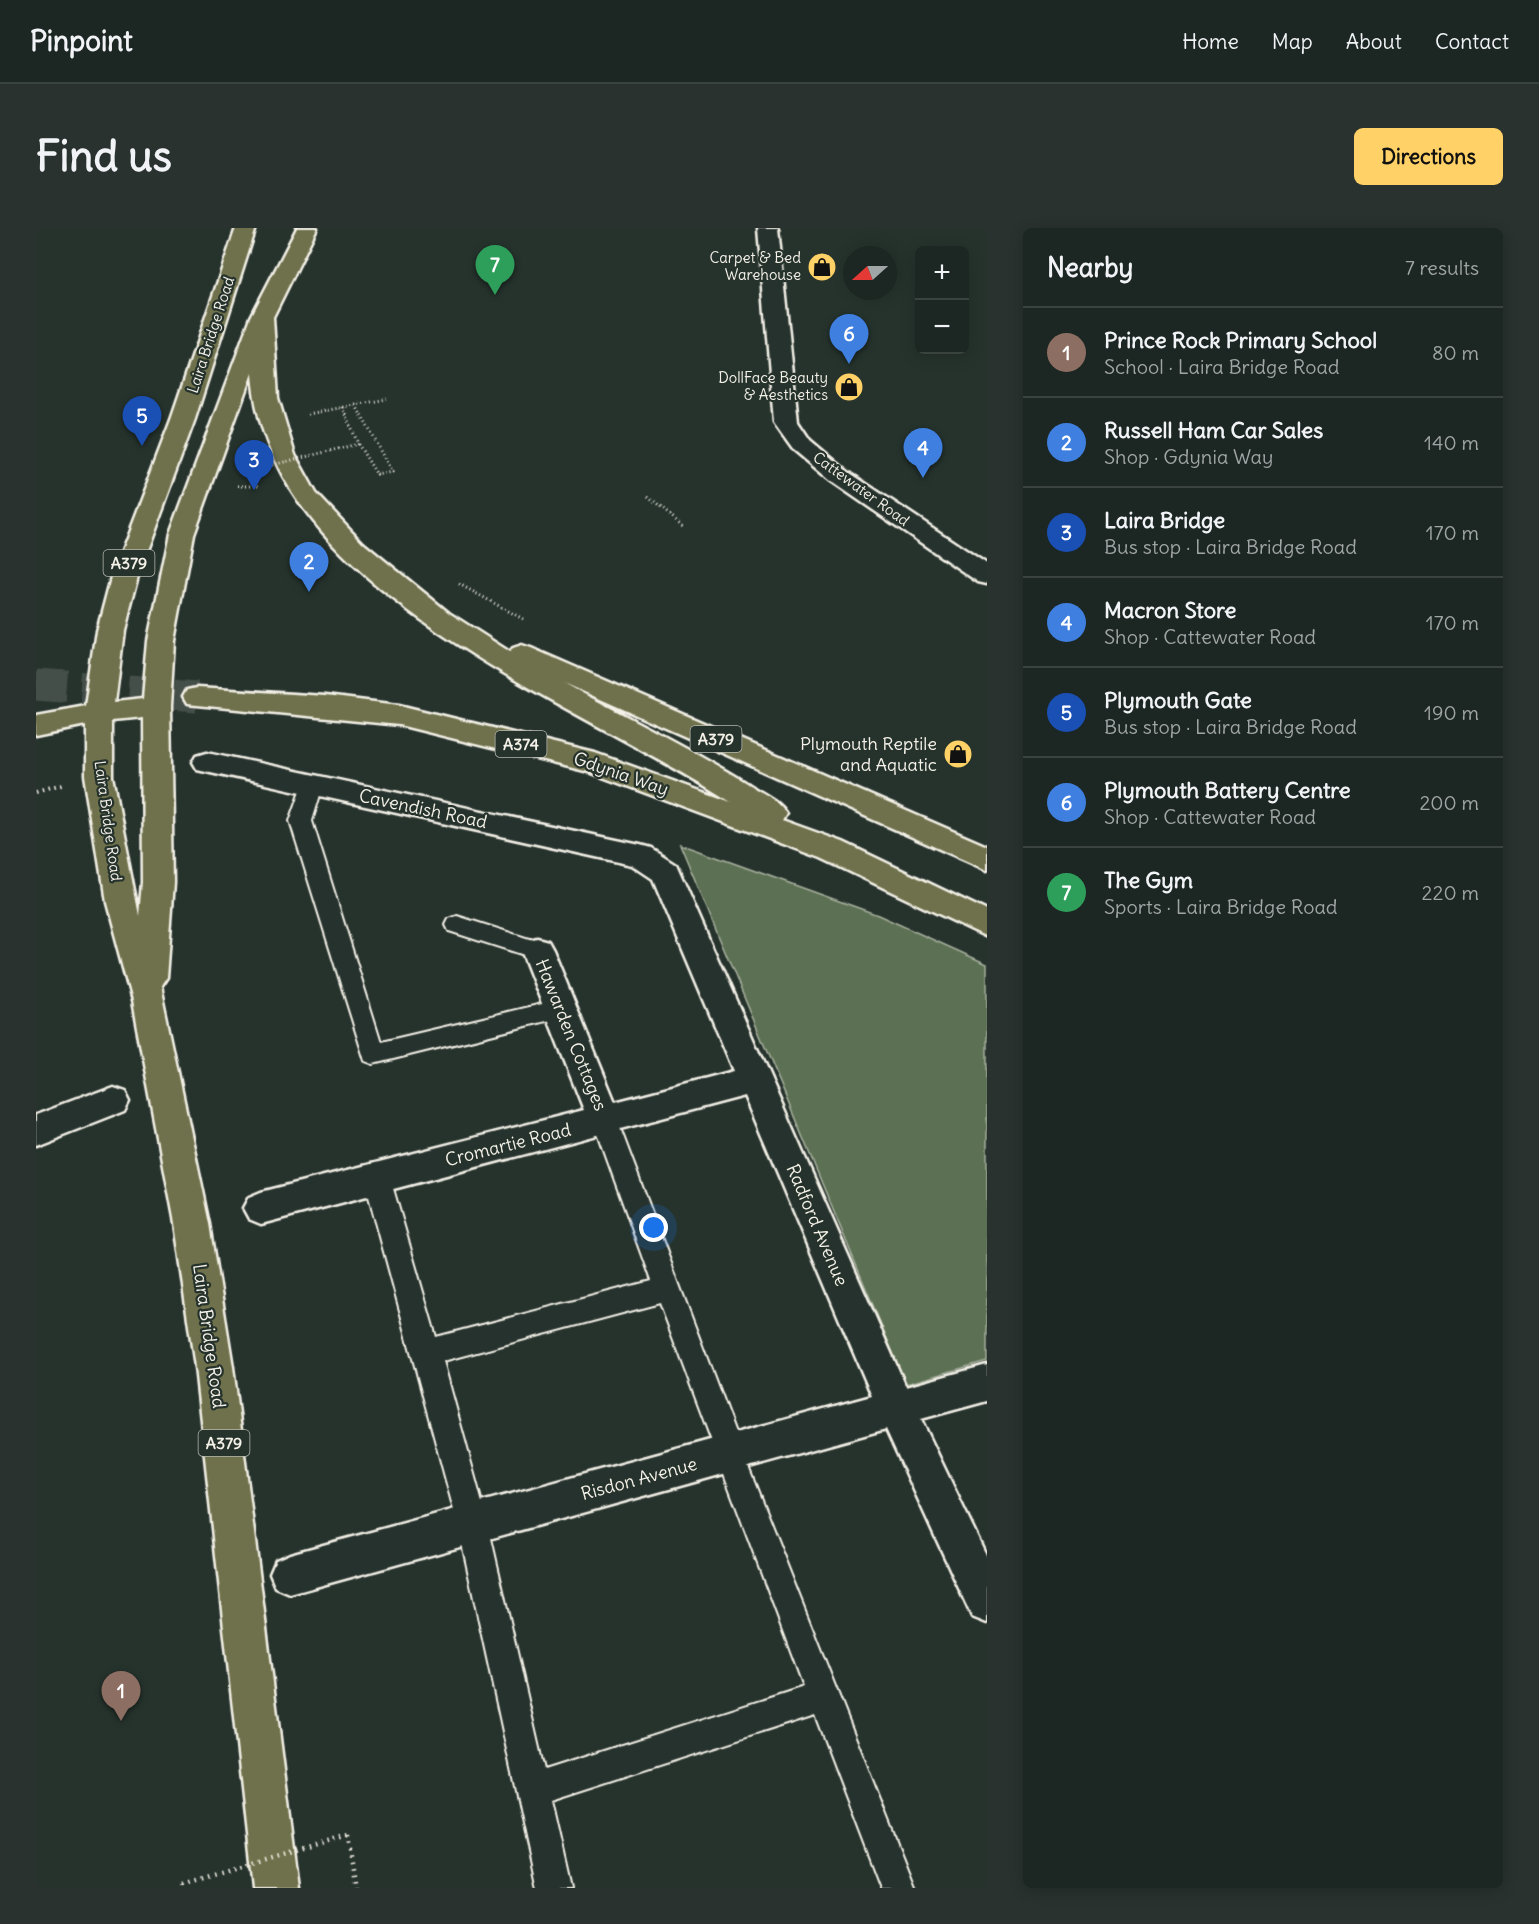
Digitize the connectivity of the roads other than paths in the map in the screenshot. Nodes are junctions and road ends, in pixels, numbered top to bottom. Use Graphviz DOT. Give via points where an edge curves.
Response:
graph roads {
  1 [pos="246,228"];
  2 [pos="307,228"];
  3 [pos="768,228"];
  4 [pos="262,317"];
  5 [pos="987,576"];
  6 [pos="442,622"];
  7 [pos="197,698"];
  8 [pos="156,707"];
  9 [pos="99,713"];
  10 [pos="36,725"];
  11 [pos="207,762"];
  12 [pos="313,784"];
  13 [pos="832,850"];
  14 [pos="640,856"];
  15 [pos="987,859"];
  16 [pos="457,925"];
  17 [pos="987,925"];
  18 [pos="537,950"];
  19 [pos="148,1001"];
  20 [pos="559,1009"];
  21 [pos="754,1080"];
  22 [pos="113,1100"];
  23 [pos="605,1120"];
  24 [pos="36,1130"];
  25 [pos="377,1178"];
  26 [pos="261,1208"];
  27 [pos="667,1289"];
  28 [pos="427,1352"];
  29 [pos="987,1383"];
  30 [pos="896,1408"];
  31 [pos="729,1454"];
  32 [pos="473,1525"];
  33 [pos="290,1574"];
  34 [pos="987,1602"];
  35 [pos="825,1695"];
  36 [pos="532,1790"];
  37 [pos="276,1888"];
  38 [pos="554,1888"];
  39 [pos="898,1888"];
  1 -- 9 [label="main road, Laira Bridge Road / A379" via="183,419 125,573 110,630"];
  2 -- 4 [label="main road, Laira Bridge Road / A379"];
  3 -- 5 [label="street, Cattewater Road" via="786,422 802,445 839,477"];
  4 -- 6 [label="main road, A379" via="261,371 268,412 293,477 347,543 400,592"];
  4 -- 8 [label="main road, Laira Bridge Road / A379" via="182,534 161,641"];
  6 -- 13 [label="main road, A379" via="526,676 691,764"];
  6 -- 15 [label="main road, A379" via="562,670"];
  7 -- 13 [label="main road, Gdynia Way / A374" via="346,708 482,734 595,763"];
  8 -- 9 [label="main road"];
  8 -- 19 [label="main road, Laira Bridge Road / A379" via="158,882"];
  9 -- 10 [label="main road"];
  9 -- 19 [label="main road, Laira Bridge Road / A379" via="99,776 108,836 120,901"];
  11 -- 12 [label="street, Cavendish Road"];
  12 -- 14 [label="street, Cavendish Road"];
  12 -- 20 [label="lane" via="301,821 373,1054"];
  13 -- 17 [label="main road, Gdynia Way / A374"];
  14 -- 21 [label="street, Radford Avenue" via="665,872"];
  16 -- 18 [label="lane"];
  18 -- 20 [label="street, Hawarden Cottages"];
  19 -- 37 [label="main road, Laira Bridge Road / A379" via="192,1224 214,1367"];
  20 -- 23 [label="street, Hawarden Cottages"];
  21 -- 23 [label="street, Cromartie Road"];
  21 -- 30 [label="street, Radford Avenue"];
  22 -- 24 [label="street"];
  23 -- 25 [label="street, Cromartie Road"];
  23 -- 27 [label="lane"];
  25 -- 26 [label="street, Cromartie Road"];
  25 -- 28 [label="lane"];
  27 -- 28 [label="lane"];
  27 -- 31 [label="lane"];
  28 -- 32 [label="lane"];
  29 -- 30 [label="street, Risdon Avenue"];
  30 -- 31 [label="street, Risdon Avenue"];
  30 -- 34 [label="street, Radford Avenue"];
  31 -- 32 [label="street, Risdon Avenue"];
  31 -- 35 [label="lane"];
  32 -- 33 [label="street, Risdon Avenue"];
  32 -- 36 [label="lane"];
  35 -- 36 [label="lane"];
  35 -- 39 [label="lane"];
  36 -- 38 [label="lane"];
}
